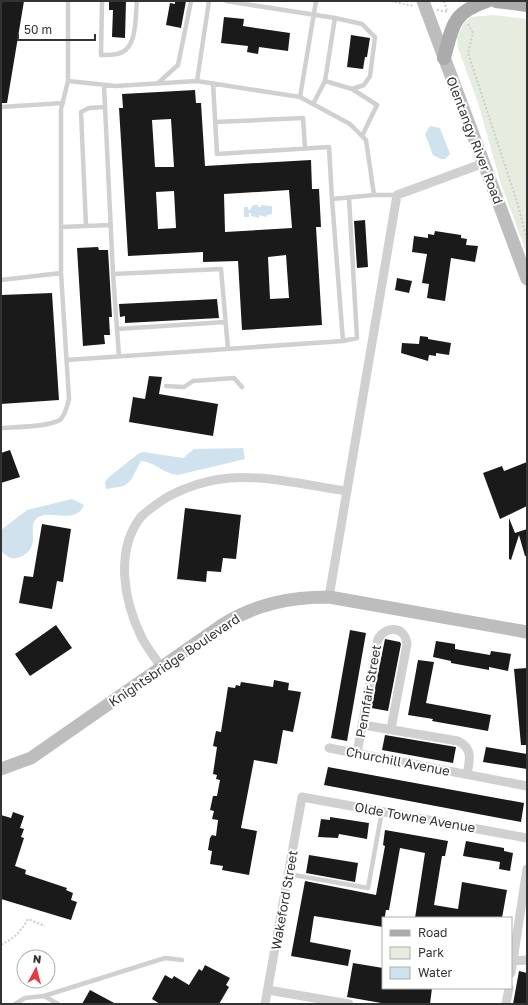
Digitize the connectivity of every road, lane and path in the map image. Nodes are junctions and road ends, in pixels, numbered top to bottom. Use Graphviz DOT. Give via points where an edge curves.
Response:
graph roads {
  1 [pos="68,1"];
  2 [pos="102,1"];
  3 [pos="137,1"];
  4 [pos="191,1"];
  5 [pos="209,1"];
  6 [pos="226,1"];
  7 [pos="316,1"];
  8 [pos="391,1"];
  9 [pos="423,1"];
  10 [pos="444,1"];
  11 [pos="487,1"];
  12 [pos="496,1"];
  13 [pos="402,4"];
  14 [pos="527,5"];
  15 [pos="447,12"];
  16 [pos="314,15"];
  17 [pos="335,18"];
  18 [pos="468,23"];
  19 [pos="444,58"];
  20 [pos="68,81"];
  21 [pos="196,81"];
  22 [pos="325,81"];
  23 [pos="158,83"];
  24 [pos="212,83"];
  25 [pos="104,85"];
  26 [pos="352,89"];
  27 [pos="300,97"];
  28 [pos="63,104"];
  29 [pos="313,104"];
  30 [pos="1,107"];
  31 [pos="105,107"];
  32 [pos="215,122"];
  33 [pos="362,136"];
  34 [pos="305,148"];
  35 [pos="484,163"];
  36 [pos="397,195"];
  37 [pos="374,196"];
  38 [pos="349,198"];
  39 [pos="332,199"];
  40 [pos="111,225"];
  41 [pos="86,226"];
  42 [pos="61,227"];
  43 [pos="527,240"];
  44 [pos="61,273"];
  45 [pos="113,274"];
  46 [pos="527,279"];
  47 [pos="1,280"];
  48 [pos="226,322"];
  49 [pos="117,329"];
  50 [pos="343,341"];
  51 [pos="228,349"];
  52 [pos="119,356"];
  53 [pos="67,360"];
  54 [pos="166,386"];
  55 [pos="242,387"];
  56 [pos="1,428"];
  57 [pos="347,491"];
  58 [pos="329,597"];
  59 [pos="527,632"];
  60 [pos="161,667"];
  61 [pos="363,725"];
  62 [pos="391,729"];
  63 [pos="329,748"];
  64 [pos="357,753"];
  65 [pos="1,769"];
  66 [pos="467,774"];
  67 [pos="527,786"];
  68 [pos="302,796"];
  69 [pos="382,811"];
  70 [pos="527,838"];
  71 [pos="527,869"];
  72 [pos="288,874"];
  73 [pos="526,882"];
  74 [pos="45,926"];
  75 [pos="1,945"];
  76 [pos="182,960"];
  77 [pos="527,960"];
  78 [pos="513,961"];
  79 [pos="512,967"];
  80 [pos="509,989"];
  81 [pos="268,990"];
  82 [pos="44,996"];
  83 [pos="15,1004"];
  84 [pos="58,1004"];
  85 [pos="265,1004"];
  86 [pos="349,1004"];
  87 [pos="506,1004"];
  1 -- 20 [label="lane"];
  2 -- 3 [label="lane" via="101,55 118,54 128,48 134,33"];
  4 -- 23 [label="lane" via="178,65"];
  5 -- 21 [label="lane"];
  6 -- 16 [label="lane"];
  7 -- 16 [label="lane"];
  8 -- 13 [label="path"];
  9 -- 19 [label="street, Olentangy River Road"];
  10 -- 15 [label="path"];
  11 -- 19 [label="main road" via="462,12 451,30"];
  12 -- 14 [label="main road"];
  16 -- 17 [label="lane"];
  16 -- 27 [label="lane"];
  17 -- 22 [label="lane"];
  17 -- 26 [label="lane" via="362,24 375,37 370,76 364,85"];
  18 -- 43 [label="path" via="473,33 468,53"];
  19 -- 35 [label="street, Olentangy River Road"];
  20 -- 25 [label="lane"];
  20 -- 28 [label="lane"];
  21 -- 23 [label="lane"];
  21 -- 24 [label="lane"];
  22 -- 26 [label="lane"];
  22 -- 29 [label="lane"];
  23 -- 25 [label="lane"];
  24 -- 27 [label="lane"];
  24 -- 32 [label="lane"];
  25 -- 31 [label="lane"];
  26 -- 33 [label="lane" via="377,105"];
  27 -- 29 [label="lane"];
  28 -- 30 [label="lane"];
  28 -- 42 [label="lane"];
  29 -- 33 [label="lane" via="350,124"];
  31 -- 40 [label="lane"];
  31 -- 41 [label="lane" via="89,108 81,112"];
  32 -- 34 [label="lane" via="303,118"];
  32 -- 34 [label="lane" via="217,154"];
  33 -- 37 [label="lane" via="366,140"];
  34 -- 39 [label="lane" via="329,147"];
  35 -- 36 [label="street"];
  35 -- 46 [label="street, Olentangy River Road"];
  36 -- 37 [label="lane"];
  36 -- 57 [label="street"];
  37 -- 38 [label="lane"];
  38 -- 39 [label="lane"];
  38 -- 50 [label="lane" via="357,338"];
  39 -- 50 [label="lane"];
  40 -- 41 [label="lane"];
  40 -- 45 [label="lane"];
  41 -- 42 [label="lane"];
  42 -- 44 [label="lane"];
  44 -- 47 [label="lane"];
  44 -- 53 [label="lane"];
  45 -- 48 [label="lane" via="221,269"];
  45 -- 49 [label="lane"];
  48 -- 49 [label="lane"];
  48 -- 51 [label="lane"];
  49 -- 52 [label="lane"];
  50 -- 51 [label="lane"];
  51 -- 52 [label="lane"];
  52 -- 53 [label="lane"];
  53 -- 56 [label="lane" via="69,399 66,413 50,424"];
  54 -- 55 [label="lane" via="184,387 193,381 234,378"];
  57 -- 58 [label="street"];
  57 -- 60 [label="street" via="252,478 231,478 189,486 148,510 130,535 124,573 127,596 141,636"];
  58 -- 59 [label="street, Knightsbridge Boulevard"];
  58 -- 60 [label="street, Knightsbridge Boulevard" via="273,602 240,614"];
  60 -- 65 [label="street, Knightsbridge Boulevard" via="31,758"];
  61 -- 62 [label="street, Churchill Avenue"];
  61 -- 62 [label="street, Pennfair Street" via="378,639 382,632 396,629 402,631 407,644"];
  61 -- 64 [label="street, Pennfair Street"];
  62 -- 66 [label="street, Churchill Avenue" via="465,744 469,751"];
  63 -- 64 [label="street, Churchill Avenue"];
  64 -- 66 [label="street, Churchill Avenue"];
  66 -- 67 [label="street, Churchill Avenue"];
  68 -- 69 [label="street, Olde Towne Avenue"];
  68 -- 72 [label="street, Wakeford Street"];
  69 -- 70 [label="street, Olde Towne Avenue"];
  69 -- 72 [label="lane" via="368,888"];
  71 -- 73 [label="street"];
  72 -- 81 [label="street, Wakeford Street"];
  73 -- 78 [label="street"];
  74 -- 75 [label="path" via="28,919 22,931"];
  76 -- 82 [label="lane" via="165,958"];
  77 -- 78 [label="street"];
  78 -- 79 [label="street"];
  80 -- 87 [label="street"];
  81 -- 85 [label="street, Wakeford Street"];
  81 -- 86 [label="street"];
  82 -- 83 [label="lane" via="25,998"];
  82 -- 84 [label="lane"];
}
